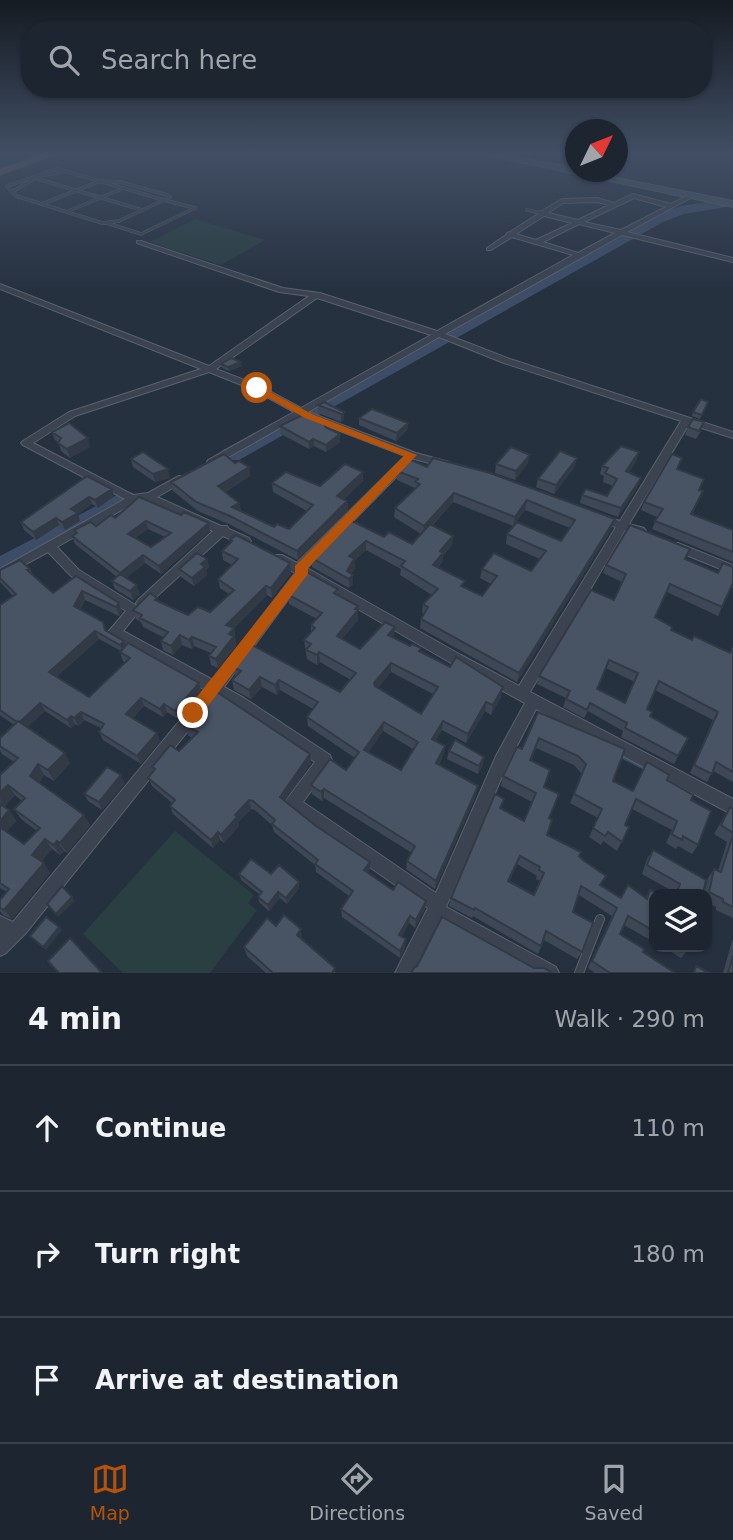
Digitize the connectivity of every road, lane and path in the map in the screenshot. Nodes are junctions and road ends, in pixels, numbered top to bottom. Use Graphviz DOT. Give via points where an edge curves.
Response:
graph roads {
  1 [pos="24,198"];
  2 [pos="56,198"];
  3 [pos="100,198"];
  4 [pos="102,198"];
  5 [pos="159,198"];
  6 [pos="167,198"];
  7 [pos="630,198"];
  8 [pos="644,198"];
  9 [pos="686,198"];
  10 [pos="704,198"];
  11 [pos="164,200"];
  12 [pos="42,204"];
  13 [pos="733,204"];
  14 [pos="614,205"];
  15 [pos="671,206"];
  16 [pos="527,210"];
  17 [pos="142,211"];
  18 [pos="66,212"];
  19 [pos="541,213"];
  20 [pos="107,223"];
  21 [pos="579,223"];
  22 [pos="509,234"];
  23 [pos="626,235"];
  24 [pos="139,242"];
  25 [pos="537,242"];
  26 [pos="489,249"];
  27 [pos="579,255"];
  28 [pos="733,260"];
  29 [pos="0,286"];
  30 [pos="316,295"];
  31 [pos="443,336"];
  32 [pos="209,369"];
  33 [pos="304,413"];
  34 [pos="686,421"];
  35 [pos="733,436"];
  36 [pos="412,455"];
  37 [pos="457,467"];
  38 [pos="200,469"];
  39 [pos="189,475"];
  40 [pos="149,497"];
  41 [pos="133,499"];
  42 [pos="589,514"];
  43 [pos="622,525"];
  44 [pos="223,529"];
  45 [pos="653,537"];
  46 [pos="665,541"];
  47 [pos="50,547"];
  48 [pos="301,570"];
  49 [pos="733,570"];
  50 [pos="0,574"];
  51 [pos="134,610"];
  52 [pos="214,689"];
  53 [pos="527,698"];
  54 [pos="733,807"];
  55 [pos="438,908"];
  56 [pos="600,919"];
  57 [pos="4,935"];
  58 [pos="404,973"];
  59 [pos="550,973"];
  60 [pos="579,973"];
  1 -- 12 [label="lane"];
  2 -- 12 [label="lane"];
  3 -- 18 [label="lane"];
  4 -- 17 [label="lane"];
  5 -- 11 [label="lane"];
  6 -- 11 [label="lane"];
  7 -- 14 [label="street"];
  8 -- 15 [label="street"];
  9 -- 15 [label="street"];
  10 -- 13 [label="street"];
  11 -- 17 [label="lane"];
  11 -- 20 [label="lane" via="194,209 141,234"];
  12 -- 18 [label="lane"];
  14 -- 19 [label="street" via="597,200 562,201"];
  14 -- 21 [label="street"];
  15 -- 23 [label="street"];
  16 -- 19 [label="lane"];
  17 -- 20 [label="lane"];
  18 -- 20 [label="lane"];
  19 -- 21 [label="street"];
  19 -- 22 [label="street"];
  21 -- 23 [label="street"];
  21 -- 25 [label="street"];
  22 -- 25 [label="street"];
  22 -- 26 [label="street"];
  23 -- 27 [label="street"];
  23 -- 28 [label="street"];
  24 -- 30 [label="street" via="282,290"];
  25 -- 27 [label="street"];
  27 -- 31 [label="street"];
  29 -- 32 [label="street"];
  30 -- 31 [label="street"];
  30 -- 32 [label="street"];
  31 -- 33 [label="street"];
  31 -- 34 [label="street"];
  32 -- 33 [label="street"];
  32 -- 41 [label="street" via="72,414 26,443"];
  33 -- 36 [label="street"];
  33 -- 38 [label="street"];
  34 -- 35 [label="street"];
  34 -- 43 [label="street"];
  36 -- 37 [label="street"];
  36 -- 48 [label="street"];
  39 -- 40 [label="street"];
  40 -- 41 [label="street"];
  40 -- 44 [label="street"];
  41 -- 47 [label="street"];
  42 -- 43 [label="street"];
  43 -- 45 [label="street"];
  43 -- 53 [label="street"];
  44 -- 48 [label="street"];
  44 -- 51 [label="street"];
  46 -- 49 [label="street"];
  47 -- 50 [label="street"];
  47 -- 51 [label="street" via="75,573"];
  48 -- 52 [label="street"];
  48 -- 53 [label="street"];
  51 -- 52 [label="street" via="114,632"];
  52 -- 55 [label="street" via="325,760 292,804"];
  52 -- 57 [label="street"];
  53 -- 54 [label="street"];
  53 -- 55 [label="street"];
  55 -- 58 [label="street"];
  55 -- 59 [label="street"];
  56 -- 60 [label="lane"];
}
